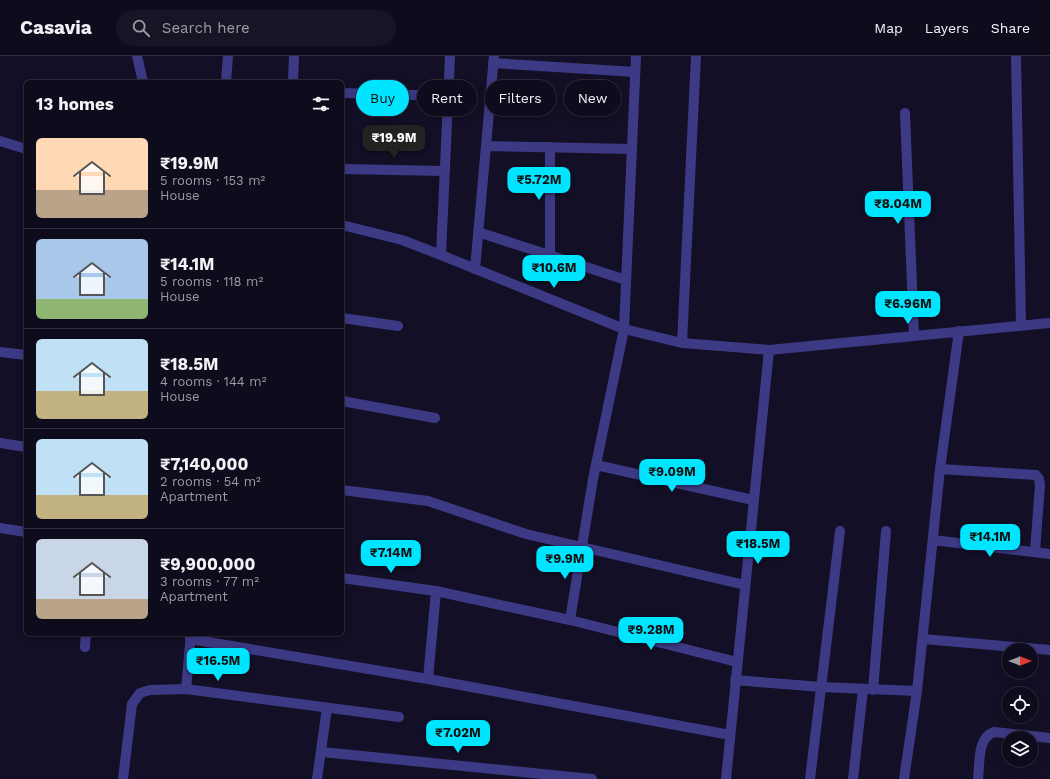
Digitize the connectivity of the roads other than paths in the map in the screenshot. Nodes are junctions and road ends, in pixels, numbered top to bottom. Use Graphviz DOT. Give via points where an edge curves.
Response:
graph roads {
  1 [pos="137,56"];
  2 [pos="228,56"];
  3 [pos="294,56"];
  4 [pos="450,56"];
  5 [pos="636,56"];
  6 [pos="696,56"];
  7 [pos="1016,56"];
  8 [pos="494,60"];
  9 [pos="635,72"];
  10 [pos="143,80"];
  11 [pos="226,80"];
  12 [pos="293,80"];
  13 [pos="449,80"];
  14 [pos="344,93"];
  15 [pos="417,95"];
  16 [pos="905,113"];
  17 [pos="447,116"];
  18 [pos="0,141"];
  19 [pos="486,146"];
  20 [pos="550,147"];
  21 [pos="24,148"];
  22 [pos="632,149"];
  23 [pos="344,168"];
  24 [pos="444,171"];
  25 [pos="344,226"];
  26 [pos="478,232"];
  27 [pos="441,255"];
  28 [pos="550,255"];
  29 [pos="475,269"];
  30 [pos="626,280"];
  31 [pos="344,318"];
  32 [pos="1050,323"];
  33 [pos="398,326"];
  34 [pos="1021,326"];
  35 [pos="624,329"];
  36 [pos="959,331"];
  37 [pos="914,336"];
  38 [pos="682,343"];
  39 [pos="769,350"];
  40 [pos="0,352"];
  41 [pos="24,355"];
  42 [pos="344,401"];
  43 [pos="436,418"];
  44 [pos="0,443"];
  45 [pos="24,447"];
  46 [pos="596,464"];
  47 [pos="940,469"];
  48 [pos="344,490"];
  49 [pos="754,500"];
  50 [pos="0,528"];
  51 [pos="840,531"];
  52 [pos="886,531"];
  53 [pos="24,532"];
  54 [pos="933,540"];
  55 [pos="582,547"];
  56 [pos="1035,551"];
  57 [pos="1050,554"];
  58 [pos="344,578"];
  59 [pos="745,586"];
  60 [pos="436,591"];
  61 [pos="570,620"];
  62 [pos="86,636"];
  63 [pos="191,636"];
  64 [pos="923,639"];
  65 [pos="85,647"];
  66 [pos="1050,650"];
  67 [pos="737,662"];
  68 [pos="428,679"];
  69 [pos="735,680"];
  70 [pos="821,687"];
  71 [pos="186,689"];
  72 [pos="868,689"];
  73 [pos="917,691"];
  74 [pos="327,708"];
  75 [pos="398,717"];
  76 [pos="730,735"];
  77 [pos="1050,738"];
  78 [pos="322,752"];
  79 [pos="123,779"];
  80 [pos="317,779"];
  81 [pos="592,779"];
  82 [pos="726,779"];
  83 [pos="810,779"];
  84 [pos="853,779"];
  85 [pos="904,779"];
  86 [pos="978,779"];
  1 -- 10 [label="street"];
  2 -- 11 [label="street"];
  3 -- 12 [label="street"];
  4 -- 13 [label="street"];
  5 -- 9 [label="street"];
  6 -- 38 [label="street"];
  7 -- 34 [label="street"];
  8 -- 9 [label="street"];
  8 -- 19 [label="street"];
  9 -- 22 [label="street"];
  14 -- 15 [label="street"];
  16 -- 37 [label="street"];
  17 -- 24 [label="street"];
  18 -- 21 [label="street"];
  19 -- 20 [label="street"];
  19 -- 26 [label="street"];
  20 -- 22 [label="street"];
  20 -- 28 [label="street"];
  22 -- 30 [label="street"];
  23 -- 24 [label="street"];
  24 -- 27 [label="street"];
  25 -- 27 [label="street" via="402,240"];
  26 -- 28 [label="street"];
  26 -- 29 [label="street"];
  27 -- 29 [label="street"];
  28 -- 30 [label="street"];
  29 -- 35 [label="street"];
  30 -- 35 [label="street"];
  31 -- 33 [label="street"];
  32 -- 34 [label="street"];
  34 -- 36 [label="street"];
  35 -- 38 [label="street"];
  35 -- 46 [label="street"];
  36 -- 37 [label="street"];
  36 -- 47 [label="street"];
  37 -- 39 [label="street"];
  38 -- 39 [label="street"];
  39 -- 49 [label="street"];
  40 -- 41 [label="street"];
  42 -- 43 [label="street"];
  44 -- 45 [label="street"];
  46 -- 49 [label="street"];
  46 -- 55 [label="street"];
  47 -- 54 [label="street"];
  47 -- 56 [label="street" via="1036,476 1040,484"];
  48 -- 55 [label="street" via="428,501 526,534"];
  49 -- 59 [label="street"];
  50 -- 53 [label="street"];
  51 -- 70 [label="street"];
  52 -- 72 [label="street"];
  54 -- 56 [label="street"];
  54 -- 64 [label="street"];
  55 -- 59 [label="street"];
  55 -- 61 [label="street"];
  56 -- 57 [label="street"];
  58 -- 60 [label="street"];
  59 -- 67 [label="street"];
  60 -- 61 [label="street"];
  60 -- 68 [label="street"];
  61 -- 67 [label="street"];
  62 -- 65 [label="street"];
  63 -- 68 [label="street"];
  63 -- 71 [label="street"];
  64 -- 66 [label="street"];
  64 -- 73 [label="street"];
  67 -- 69 [label="street"];
  68 -- 76 [label="street"];
  69 -- 70 [label="street"];
  69 -- 76 [label="street"];
  70 -- 72 [label="street"];
  70 -- 83 [label="street"];
  71 -- 74 [label="street"];
  71 -- 79 [label="street" via="150,690 140,693 132,704"];
  72 -- 73 [label="street"];
  72 -- 84 [label="street"];
  73 -- 85 [label="street"];
  74 -- 75 [label="street"];
  74 -- 78 [label="street"];
  76 -- 82 [label="street"];
  77 -- 86 [label="street" via="994,732 987,734 982,741"];
  78 -- 80 [label="street"];
  78 -- 81 [label="street"];
}
